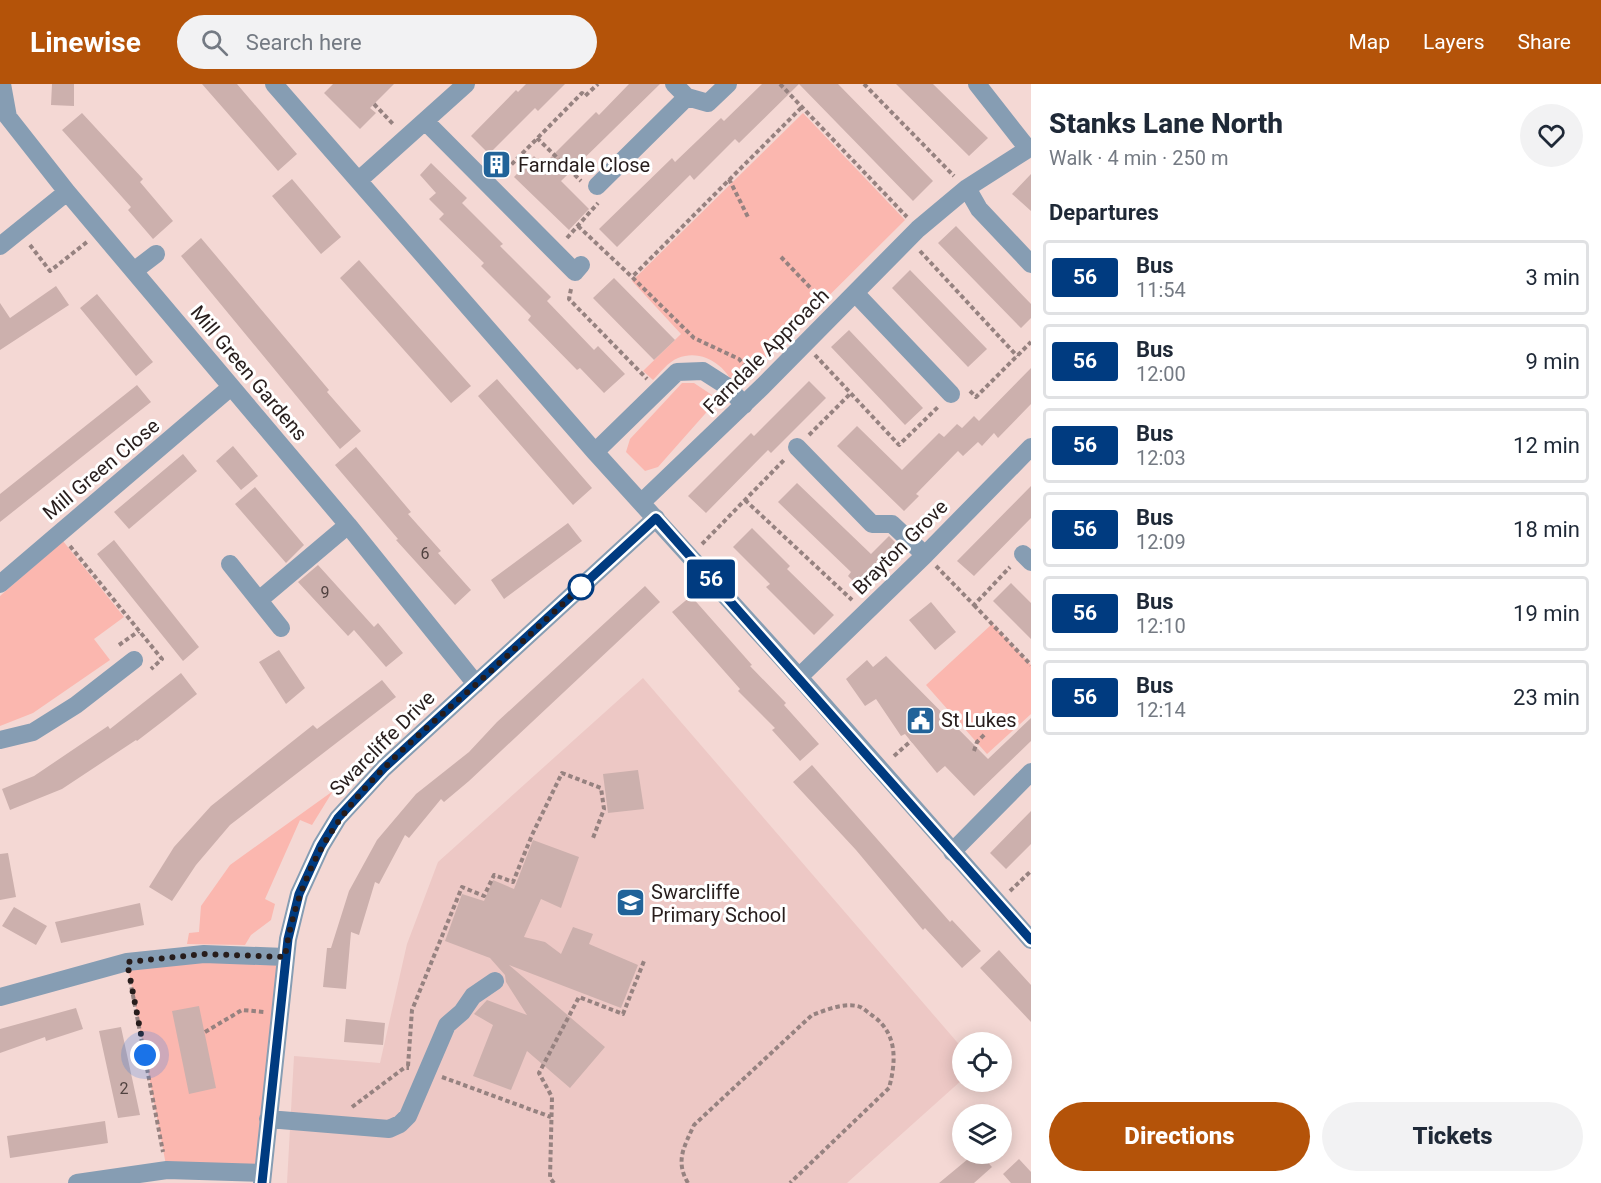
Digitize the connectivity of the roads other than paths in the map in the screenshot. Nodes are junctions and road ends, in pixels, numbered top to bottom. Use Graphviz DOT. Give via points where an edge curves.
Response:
graph roads {
  1 [pos="2,84"];
  2 [pos="274,84"];
  3 [pos="466,84"];
  4 [pos="728,84"];
  5 [pos="977,84"];
  6 [pos="681,91"];
  7 [pos="425,121"];
  8 [pos="1029,148"];
  9 [pos="359,180"];
  10 [pos="597,186"];
  11 [pos="967,188"];
  12 [pos="67,192"];
  13 [pos="0,246"];
  14 [pos="156,254"];
  15 [pos="1031,264"];
  16 [pos="578,269"];
  17 [pos="135,270"];
  18 [pos="856,294"];
  19 [pos="231,387"];
  20 [pos="951,394"];
  21 [pos="744,405"];
  22 [pos="796,447"];
  23 [pos="1031,447"];
  24 [pos="595,452"];
  25 [pos="642,502"];
  26 [pos="656,518"];
  27 [pos="348,525"];
  28 [pos="925,555"];
  29 [pos="230,564"];
  30 [pos="0,585"];
  31 [pos="259,600"];
  32 [pos="280,628"];
  33 [pos="140,667"];
  34 [pos="799,677"];
  35 [pos="476,684"];
  36 [pos="0,740"];
  37 [pos="1031,772"];
  38 [pos="952,852"];
  39 [pos="1031,940"];
  40 [pos="285,957"];
  41 [pos="495,981"];
  42 [pos="0,997"];
  43 [pos="268,1119"];
  44 [pos="262,1178"];
  45 [pos="77,1183"];
  1 -- 12 [label="street, Mill Green Gardens" via="8,117"];
  2 -- 9 [label="street"];
  3 -- 7 [label="street"];
  4 -- 6 [label="street" via="708,103"];
  5 -- 8 [label="street"];
  6 -- 10 [label="street"];
  7 -- 9 [label="street"];
  7 -- 16 [label="street" via="554,252"];
  8 -- 11 [label="street, Farndale Approach"];
  9 -- 24 [label="street"];
  11 -- 15 [label="street" via="979,209"];
  11 -- 18 [label="street, Farndale Approach" via="914,234"];
  12 -- 13 [label="street"];
  12 -- 17 [label="street, Mill Green Gardens"];
  14 -- 17 [label="street"];
  17 -- 19 [label="street, Mill Green Gardens"];
  18 -- 20 [label="street"];
  18 -- 21 [label="street, Farndale Approach"];
  19 -- 27 [label="street, Mill Green Gardens"];
  19 -- 30 [label="street, Mill Green Close"];
  21 -- 24 [label="street" via="728,387 703,371 677,372"];
  21 -- 25 [label="street, Farndale Approach"];
  22 -- 28 [label="street" via="872,524 892,524"];
  23 -- 28 [label="street, Brayton Grove"];
  24 -- 25 [label="street"];
  25 -- 26 [label="street"];
  26 -- 34 [label="street"];
  26 -- 35 [label="street, Swarcliffe Drive"];
  27 -- 31 [label="street"];
  27 -- 35 [label="street, Mill Green Gardens"];
  28 -- 34 [label="street, Brayton Grove"];
  29 -- 31 [label="street"];
  31 -- 32 [label="street"];
  33 -- 36 [label="street" via="33,732"];
  34 -- 38 [label="street"];
  35 -- 40 [label="street, Swarcliffe Drive" via="384,768 338,818 299,894"];
  37 -- 38 [label="street"];
  38 -- 39 [label="street"];
  40 -- 42 [label="street" via="204,954 127,962"];
  40 -- 43 [label="street, Swarcliffe Drive"];
  41 -- 43 [label="street" via="473,996 447,1025 408,1116 400,1124 388,1129"];
  43 -- 44 [label="street, Swarcliffe Drive"];
  44 -- 45 [label="street" via="167,1170"];
}
